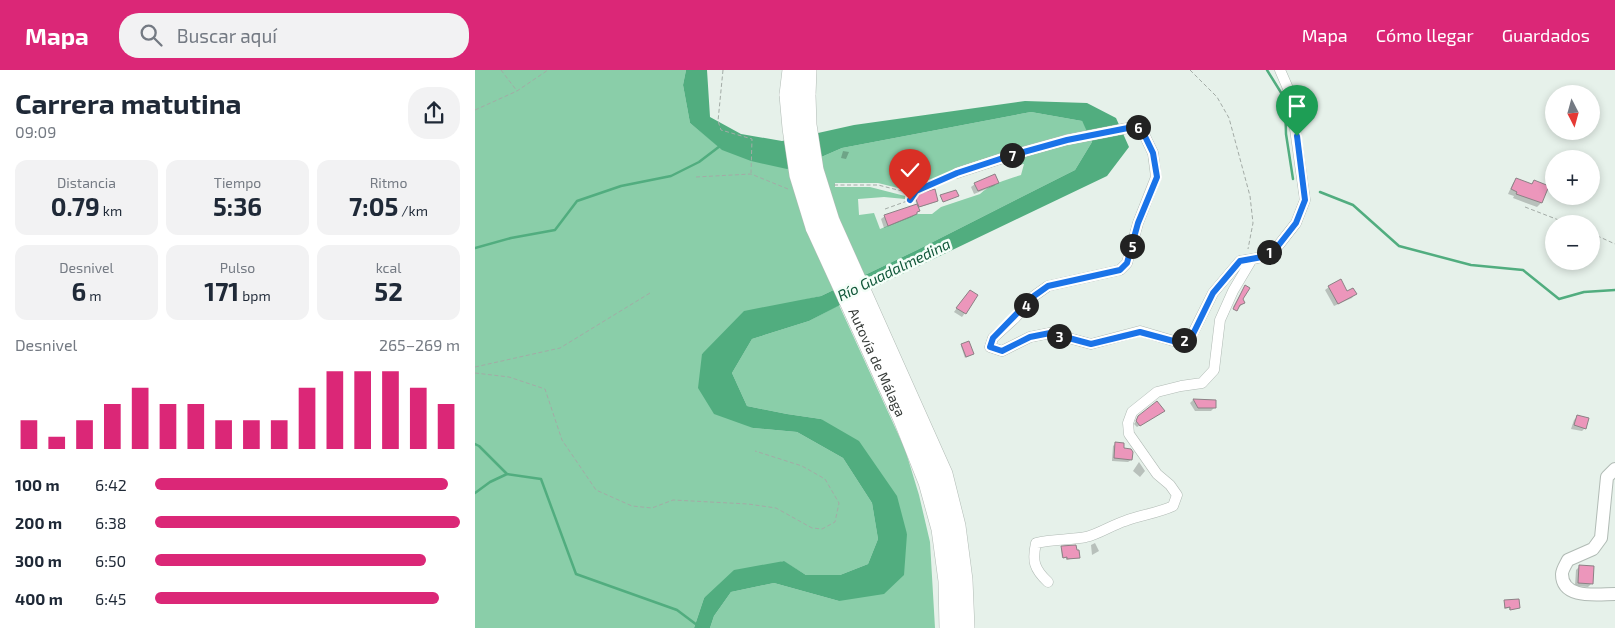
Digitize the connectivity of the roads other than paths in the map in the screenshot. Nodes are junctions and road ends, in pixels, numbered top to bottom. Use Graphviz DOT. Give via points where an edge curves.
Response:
graph roads {
  1 [pos="792,70"];
  2 [pos="807,70"];
  3 [pos="1280,70"];
  4 [pos="797,95"];
  5 [pos="957,173"];
  6 [pos="1251,259"];
  7 [pos="868,325"];
  8 [pos="1615,469"];
  9 [pos="1048,582"];
  10 [pos="1615,594"];
  11 [pos="949,628"];
  12 [pos="965,628"];
  1 -- 4 [label="highway, Autovía de Málaga"];
  2 -- 4 [label="highway, Autovía de Málaga"];
  3 -- 6 [label="street" via="1290,93 1305,200 1296,223 1278,246 1262,257"];
  4 -- 7 [label="highway, Autovía de Málaga, bridge" via="792,128 799,174"];
  5 -- 6 [label="street" via="1067,140 1133,127 1141,128 1153,153 1157,177 1138,223 1127,263 1120,270 1048,286 993,338 990,347 1002,351 1030,337 1050,333 1091,344 1140,332 1177,342 1187,339 1193,334 1213,293 1240,261"];
  6 -- 9 [label="street" via="1220,320 1214,370 1202,384 1157,392 1132,412 1128,423 1129,434 1157,474 1177,495 1173,506 1126,520 1089,536 1036,543 1036,569"];
  7 -- 11 [label="highway, Autovía de Málaga" via="927,482 941,529 948,581"];
  7 -- 12 [label="highway, Autovía de Málaga" via="943,474 956,526"];
  8 -- 10 [label="street" via="1607,477 1601,538 1593,549 1568,560 1562,573 1565,585 1577,594"];
}
